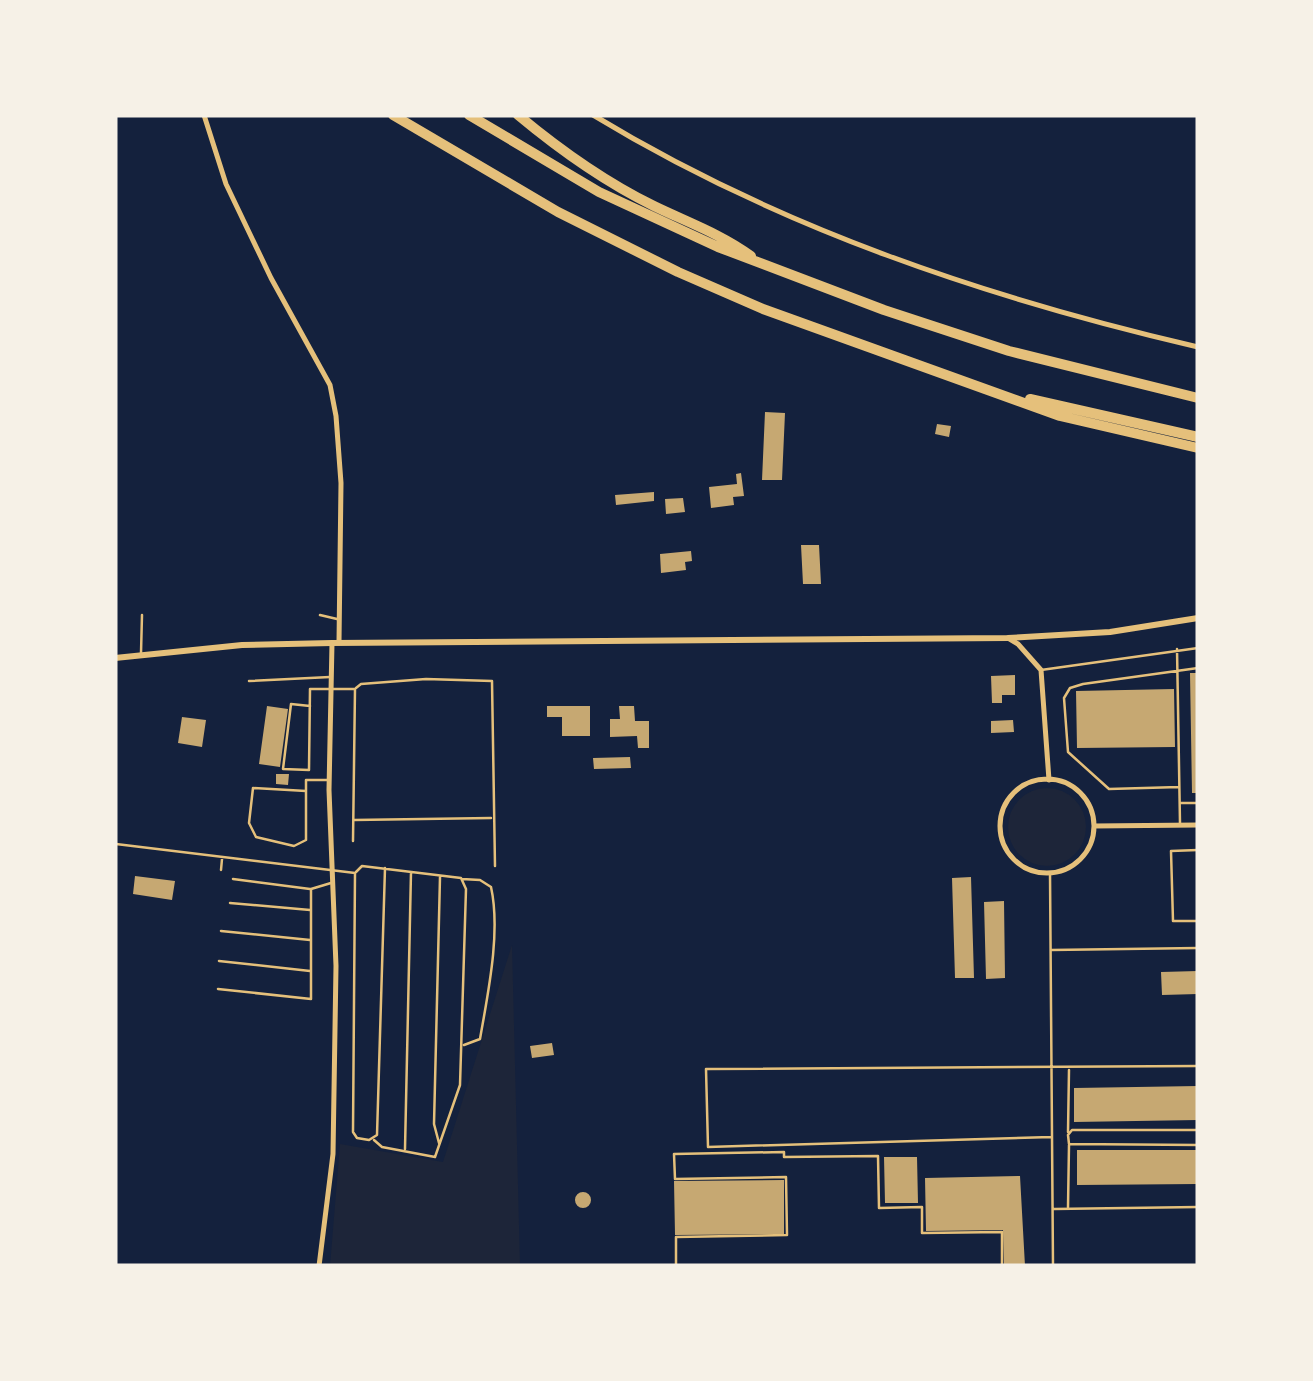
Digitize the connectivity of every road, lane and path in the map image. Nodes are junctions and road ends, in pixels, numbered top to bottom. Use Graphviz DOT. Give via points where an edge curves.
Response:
graph roads {
  1 [pos="204,115"];
  2 [pos="393,115"];
  3 [pos="469,115"];
  4 [pos="518,115"];
  5 [pos="593,115"];
  6 [pos="760,262"];
  7 [pos="1198,347"];
  8 [pos="981,386"];
  9 [pos="1198,398"];
  10 [pos="1198,437"];
  11 [pos="1198,448"];
  12 [pos="142,615"];
  13 [pos="320,615"];
  14 [pos="1198,618"];
  15 [pos="338,620"];
  16 [pos="1008,638"];
  17 [pos="335,643"];
  18 [pos="1198,648"];
  19 [pos="1178,649"];
  20 [pos="141,654"];
  21 [pos="115,658"];
  22 [pos="1198,668"];
  23 [pos="1041,670"];
  24 [pos="1178,670"];
  25 [pos="331,678"];
  26 [pos="249,681"];
  27 [pos="331,688"];
  28 [pos="354,689"];
  29 [pos="310,706"];
  30 [pos="329,780"];
  31 [pos="1049,780"];
  32 [pos="1179,786"];
  33 [pos="306,791"];
  34 [pos="1198,802"];
  35 [pos="1180,803"];
  36 [pos="494,818"];
  37 [pos="353,820"];
  38 [pos="1198,824"];
  39 [pos="1180,825"];
  40 [pos="1094,826"];
  41 [pos="352,841"];
  42 [pos="116,844"];
  43 [pos="1198,850"];
  44 [pos="222,858"];
  45 [pos="496,866"];
  46 [pos="384,868"];
  47 [pos="221,870"];
  48 [pos="412,871"];
  49 [pos="332,872"];
  50 [pos="355,874"];
  51 [pos="1050,874"];
  52 [pos="440,875"];
  53 [pos="461,878"];
  54 [pos="233,880"];
  55 [pos="332,882"];
  56 [pos="312,889"];
  57 [pos="230,904"];
  58 [pos="311,910"];
  59 [pos="1198,921"];
  60 [pos="221,931"];
  61 [pos="311,940"];
  62 [pos="1198,948"];
  63 [pos="1049,950"];
  64 [pos="219,961"];
  65 [pos="311,971"];
  66 [pos="218,989"];
  67 [pos="462,1046"];
  68 [pos="1198,1066"];
  69 [pos="1049,1069"];
  70 [pos="1070,1069"];
  71 [pos="1198,1130"];
  72 [pos="1068,1135"];
  73 [pos="1051,1137"];
  74 [pos="372,1138"];
  75 [pos="440,1144"];
  76 [pos="1069,1144"];
  77 [pos="1198,1146"];
  78 [pos="406,1152"];
  79 [pos="1198,1207"];
  80 [pos="1052,1209"];
  81 [pos="1068,1209"];
  82 [pos="319,1266"];
  83 [pos="676,1266"];
  84 [pos="1002,1266"];
  85 [pos="1052,1266"];
  1 -- 15 [label="street" via="226,184 330,385 341,483"];
  2 -- 8 [label="highway" via="527,195 678,272 842,340"];
  3 -- 6 [label="highway" via="599,192"];
  4 -- 6 [label="highway" via="608,180"];
  5 -- 7 [label="street" via="720,184 916,267"];
  6 -- 9 [label="highway" via="1009,351"];
  8 -- 10 [label="highway"];
  8 -- 11 [label="highway" via="1060,416"];
  12 -- 20 [label="lane"];
  13 -- 15 [label="lane"];
  14 -- 16 [label="street"];
  15 -- 17 [label="street"];
  16 -- 17 [label="street"];
  16 -- 23 [label="street"];
  17 -- 20 [label="street"];
  17 -- 25 [label="street"];
  18 -- 19 [label="lane"];
  19 -- 23 [label="lane"];
  19 -- 24 [label="lane"];
  20 -- 21 [label="street"];
  22 -- 24 [label="lane"];
  23 -- 31 [label="street"];
  24 -- 32 [label="lane"];
  24 -- 32 [label="lane" via="1075,686 1064,698 1068,752 1109,790"];
  25 -- 26 [label="lane"];
  25 -- 27 [label="street"];
  27 -- 28 [label="lane"];
  27 -- 29 [label="lane" via="310,689"];
  27 -- 30 [label="street"];
  28 -- 36 [label="lane" via="426,679 492,681"];
  28 -- 37 [label="lane"];
  29 -- 29 [label="lane" via="309,770 284,769 292,704"];
  30 -- 33 [label="lane" via="306,780"];
  30 -- 49 [label="street"];
  31 -- 40 [label="street" via="1063,782 1085,800"];
  31 -- 51 [label="street" via="1020,788 999,827 1021,866"];
  32 -- 35 [label="lane"];
  33 -- 33 [label="lane" via="253,788 248,823 256,837 294,846 306,840"];
  34 -- 35 [label="lane"];
  35 -- 39 [label="lane"];
  36 -- 37 [label="lane"];
  36 -- 45 [label="lane"];
  37 -- 41 [label="lane"];
  38 -- 39 [label="street"];
  39 -- 40 [label="street"];
  40 -- 51 [label="street" via="1086,853"];
  42 -- 44 [label="lane"];
  43 -- 59 [label="lane" via="1172,851 1173,921"];
  44 -- 47 [label="lane"];
  44 -- 49 [label="lane"];
  46 -- 48 [label="lane"];
  46 -- 50 [label="lane" via="362,866"];
  46 -- 74 [label="lane" via="378,1135"];
  48 -- 52 [label="lane"];
  48 -- 78 [label="lane"];
  49 -- 50 [label="lane"];
  49 -- 55 [label="street"];
  50 -- 74 [label="lane" via="354,1132"];
  51 -- 63 [label="lane"];
  52 -- 53 [label="lane"];
  52 -- 75 [label="lane" via="434,1124"];
  53 -- 67 [label="lane"];
  53 -- 67 [label="lane" via="491,887 494,900 480,1039"];
  54 -- 56 [label="lane"];
  55 -- 56 [label="lane"];
  55 -- 82 [label="street" via="332,1154"];
  56 -- 58 [label="lane"];
  57 -- 58 [label="lane"];
  58 -- 61 [label="lane"];
  60 -- 61 [label="lane"];
  61 -- 65 [label="lane"];
  62 -- 63 [label="lane"];
  63 -- 69 [label="lane"];
  64 -- 65 [label="lane"];
  65 -- 66 [label="lane" via="311,999"];
  67 -- 75 [label="lane" via="460,1085"];
  68 -- 70 [label="lane"];
  69 -- 70 [label="lane"];
  69 -- 73 [label="lane"];
  69 -- 73 [label="lane" via="706,1070 708,1147"];
  70 -- 72 [label="lane"];
  71 -- 72 [label="lane"];
  72 -- 76 [label="lane"];
  73 -- 80 [label="lane"];
  74 -- 78 [label="lane"];
  75 -- 78 [label="lane" via="435,1156"];
  76 -- 77 [label="lane"];
  76 -- 81 [label="lane"];
  79 -- 81 [label="lane"];
  80 -- 81 [label="lane"];
  80 -- 85 [label="lane"];
  83 -- 84 [label="lane" via="676,1237 787,1235 786,1178 675,1179 674,1154 784,1152 878,1156 878,1208 922,1207 922,1232 1002,1232"];
}
